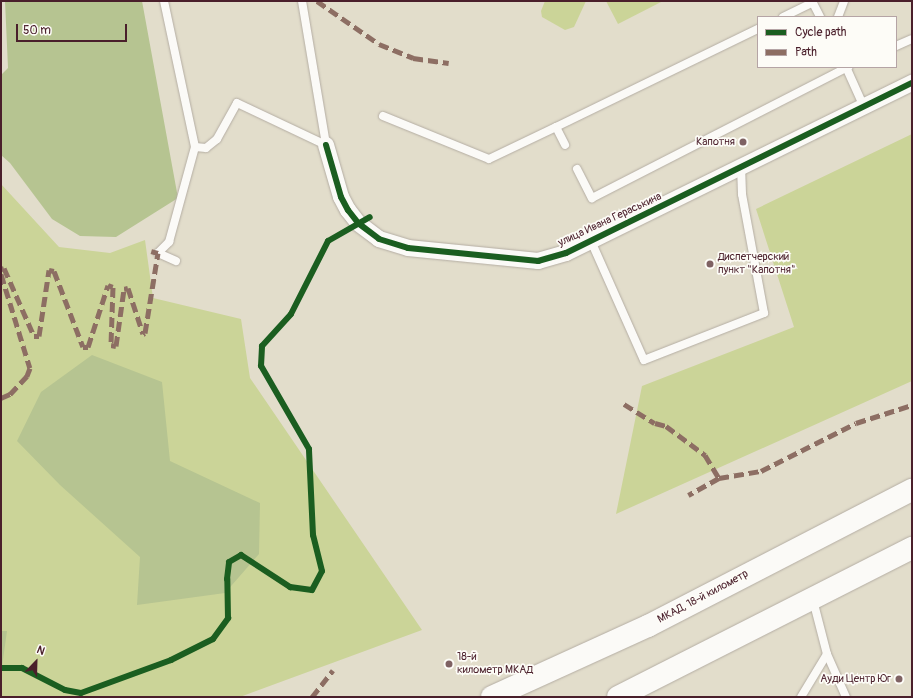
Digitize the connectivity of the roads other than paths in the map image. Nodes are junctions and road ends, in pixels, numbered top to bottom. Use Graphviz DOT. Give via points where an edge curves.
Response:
graph roads {
  1 [pos="164,1"];
  2 [pos="302,1"];
  3 [pos="844,1"];
  4 [pos="812,2"];
  5 [pos="785,16"];
  6 [pos="819,16"];
  7 [pos="838,16"];
  8 [pos="757,29"];
  9 [pos="912,39"];
  10 [pos="897,46"];
  11 [pos="845,68"];
  12 [pos="847,68"];
  13 [pos="912,83"];
  14 [pos="864,107"];
  15 [pos="383,116"];
  16 [pos="556,127"];
  17 [pos="326,145"];
  18 [pos="565,145"];
  19 [pos="195,148"];
  20 [pos="741,168"];
  21 [pos="577,169"];
  22 [pos="591,241"];
  23 [pos="176,262"];
  24 [pos="912,490"];
  25 [pos="912,548"];
  26 [pos="812,597"];
  27 [pos="827,654"];
  28 [pos="492,697"];
  29 [pos="618,697"];
  30 [pos="801,697"];
  31 [pos="846,697"];
  1 -- 19 [label="lane"];
  2 -- 17 [label="lane"];
  3 -- 7 [label="lane"];
  4 -- 5 [label="lane"];
  4 -- 6 [label="lane"];
  8 -- 16 [label="lane"];
  9 -- 10 [label="lane"];
  11 -- 21 [label="lane" via="592,198"];
  12 -- 14 [label="lane"];
  13 -- 14 [label="street, улица Ивана Гераськина"];
  14 -- 20 [label="street, улица Ивана Гераськина"];
  15 -- 16 [label="lane" via="489,159"];
  16 -- 18 [label="lane"];
  17 -- 19 [label="lane" via="237,103 217,139 206,148"];
  17 -- 22 [label="street, улица Ивана Гераськина" via="340,196 348,210 368,232 393,244 538,261 566,253"];
  19 -- 23 [label="lane" via="169,242 158,253"];
  20 -- 22 [label="street, улица Ивана Гераськина"];
  20 -- 22 [label="lane" via="742,194 764,313 644,360"];
  24 -- 28 [label="highway, МКАД, 18-й километр" via="648,626"];
  25 -- 26 [label="highway"];
  26 -- 27 [label="lane"];
  26 -- 29 [label="highway"];
  27 -- 30 [label="lane"];
  27 -- 31 [label="lane"];
}
